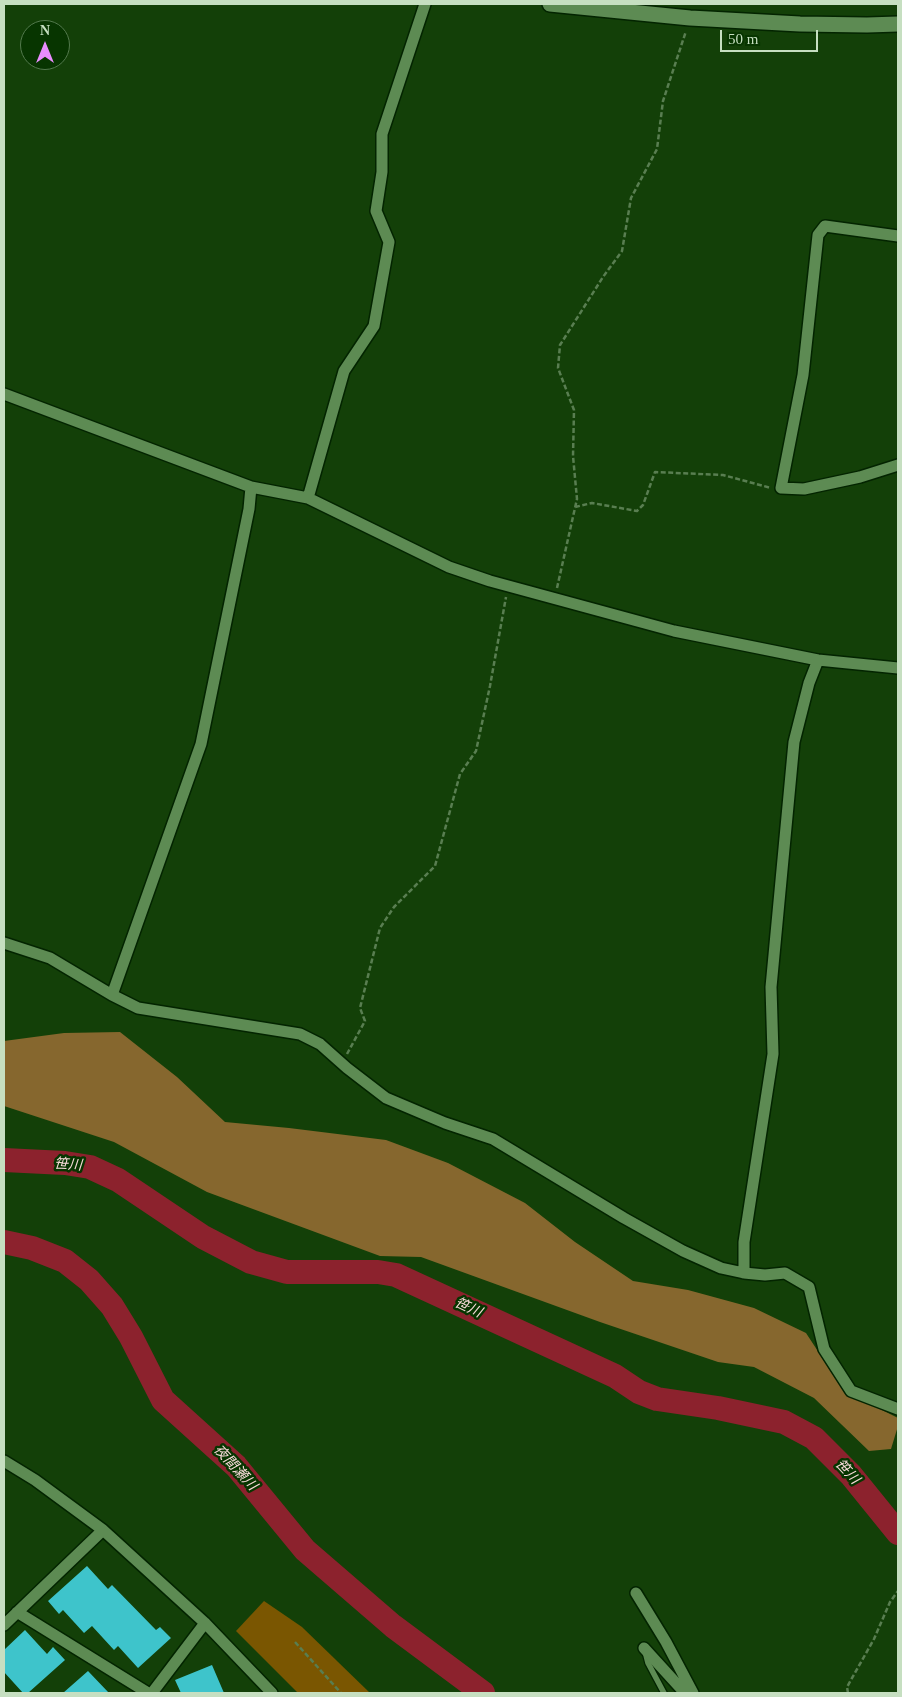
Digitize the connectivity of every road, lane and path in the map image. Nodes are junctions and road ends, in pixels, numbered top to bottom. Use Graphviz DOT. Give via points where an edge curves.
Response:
graph roads {
  1 [pos="424,4"];
  2 [pos="550,4"];
  3 [pos="690,18"];
  4 [pos="898,24"];
  5 [pos="898,236"];
  6 [pos="4,394"];
  7 [pos="898,465"];
  8 [pos="252,488"];
  9 [pos="781,488"];
  10 [pos="308,498"];
  11 [pos="575,507"];
  12 [pos="508,586"];
  13 [pos="554,599"];
  14 [pos="818,660"];
  15 [pos="898,668"];
  16 [pos="4,943"];
  17 [pos="112,995"];
  18 [pos="342,1063"];
  19 [pos="744,1273"];
  20 [pos="898,1409"];
  21 [pos="4,1461"];
  22 [pos="103,1530"];
  23 [pos="898,1591"];
  24 [pos="636,1593"];
  25 [pos="17,1612"];
  26 [pos="205,1623"];
  27 [pos="4,1625"];
  28 [pos="295,1642"];
  29 [pos="644,1648"];
  30 [pos="156,1692"];
  31 [pos="272,1693"];
  32 [pos="341,1693"];
  33 [pos="664,1693"];
  34 [pos="685,1693"];
  35 [pos="693,1693"];
  36 [pos="848,1693"];
  1 -- 10 [label="street" via="382,134 382,172 376,211 389,242 374,326 344,372"];
  2 -- 3 [label="main road"];
  3 -- 4 [label="main road" via="800,24"];
  3 -- 11 [label="path" via="664,101 657,149 631,198 622,251 560,345 558,368 574,410"];
  5 -- 9 [label="street" via="825,226 818,236 803,375"];
  6 -- 8 [label="street"];
  7 -- 9 [label="street" via="804,489"];
  8 -- 10 [label="street"];
  8 -- 17 [label="street" via="201,744"];
  9 -- 11 [label="path" via="767,488 723,475 655,472 643,505 637,511 592,503"];
  10 -- 12 [label="street" via="449,567"];
  11 -- 13 [label="path"];
  12 -- 13 [label="street"];
  12 -- 18 [label="path" via="476,751 460,774 435,866 394,907 380,928 360,1008 365,1021"];
  13 -- 14 [label="street" via="674,631"];
  14 -- 15 [label="street"];
  14 -- 19 [label="street" via="794,742 771,987 772,1054 744,1242"];
  16 -- 17 [label="street" via="50,958"];
  17 -- 18 [label="street" via="138,1008 300,1034 320,1044"];
  18 -- 19 [label="street" via="386,1098 493,1139 682,1251 721,1268"];
  19 -- 20 [label="street" via="785,1273 809,1287 824,1349 851,1392"];
  21 -- 22 [label="street" via="36,1480"];
  22 -- 25 [label="street"];
  22 -- 26 [label="street"];
  23 -- 36 [label="path" via="847,1687"];
  24 -- 35 [label="street"];
  25 -- 27 [label="street"];
  25 -- 30 [label="street"];
  26 -- 30 [label="street"];
  26 -- 31 [label="street"];
  28 -- 32 [label="path"];
  29 -- 33 [label="lane"];
  29 -- 34 [label="street"];
}
